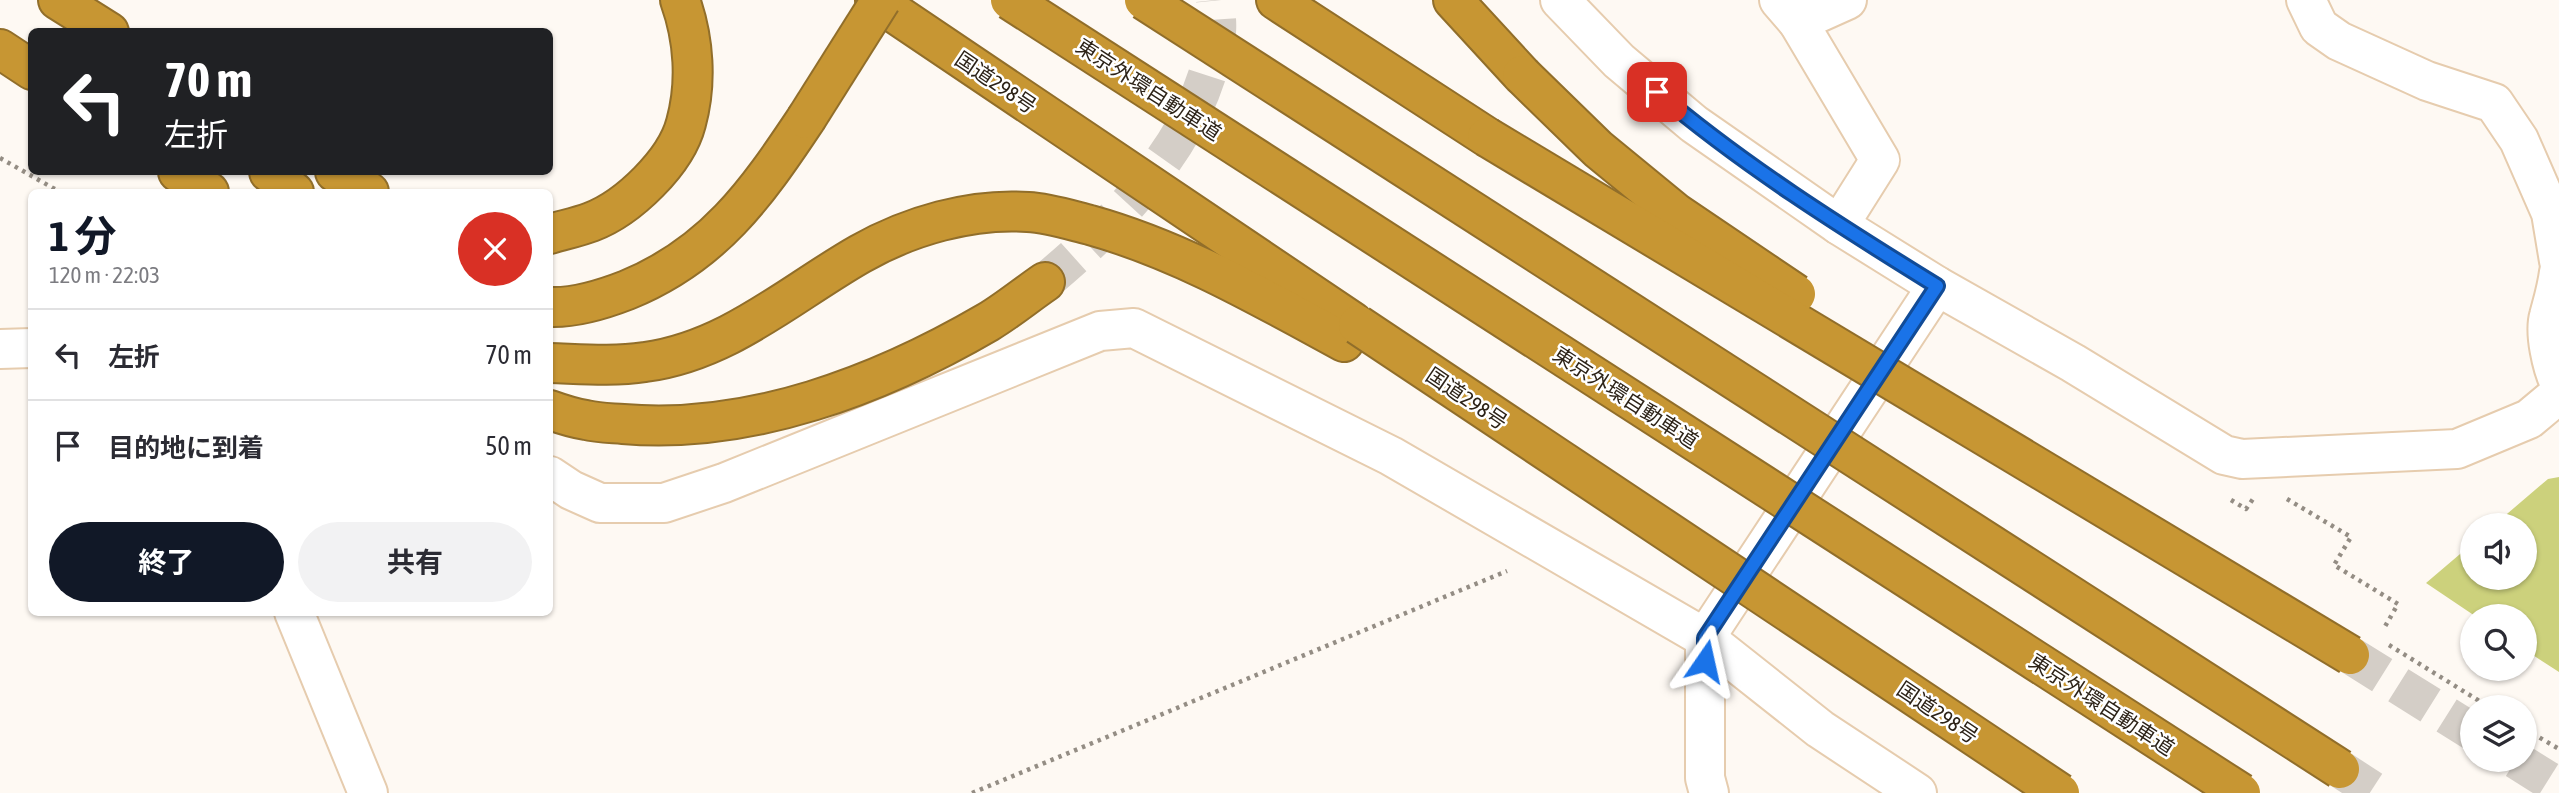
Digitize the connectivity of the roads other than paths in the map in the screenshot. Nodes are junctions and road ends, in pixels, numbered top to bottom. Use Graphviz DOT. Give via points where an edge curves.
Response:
graph roads {
  1 [pos="680,0"];
  2 [pos="875,0"];
  3 [pos="881,0"];
  4 [pos="1010,0"];
  5 [pos="1144,0"];
  6 [pos="1276,0"];
  7 [pos="1454,0"];
  8 [pos="1560,0"];
  9 [pos="1847,0"];
  10 [pos="2306,0"];
  11 [pos="59,1"];
  12 [pos="1789,11"];
  13 [pos="92,28"];
  14 [pos="103,28"];
  15 [pos="0,49"];
  16 [pos="28,68"];
  17 [pos="183,175"];
  18 [pos="273,175"];
  19 [pos="340,175"];
  20 [pos="204,189"];
  21 [pos="290,189"];
  22 [pos="364,189"];
  23 [pos="1839,225"];
  24 [pos="553,233"];
  25 [pos="2559,261"];
  26 [pos="2559,272"];
  27 [pos="1045,282"];
  28 [pos="1937,286"];
  29 [pos="553,307"];
  30 [pos="1351,334"];
  31 [pos="0,348"];
  32 [pos="28,348"];
  33 [pos="553,363"];
  34 [pos="2559,382"];
  35 [pos="2559,394"];
  36 [pos="553,411"];
  37 [pos="553,478"];
  38 [pos="2278,611"];
  39 [pos="296,616"];
  40 [pos="1705,638"];
  41 [pos="2350,655"];
  42 [pos="2340,769"];
  43 [pos="368,793"];
  44 [pos="1709,793"];
  45 [pos="1917,793"];
  46 [pos="2060,793"];
  47 [pos="2241,793"];
  1 -- 24 [label="highway" via="690,28 693,77 686,124 664,164 633,198 593,222"];
  2 -- 30 [label="highway, 国道298号"];
  3 -- 29 [label="highway, bridge" via="764,182 727,223 691,256 651,280 609,297"];
  4 -- 47 [label="highway, 東京外環自動車道, bridge"];
  5 -- 42 [label="highway, bridge"];
  6 -- 38 [label="highway, bridge" via="1487,136"];
  7 -- 38 [label="highway, bridge" via="1598,149 1676,213 1783,286 2173,527"];
  8 -- 23 [label="street" via="1619,61 1694,124"];
  9 -- 12 [label="street"];
  10 -- 25 [label="street" via="2319,27 2339,41 2427,81 2494,103 2519,140 2551,213"];
  11 -- 13 [label="highway"];
  11 -- 14 [label="highway"];
  12 -- 23 [label="street" via="1880,160"];
  15 -- 16 [label="highway"];
  17 -- 20 [label="highway"];
  18 -- 21 [label="highway"];
  19 -- 22 [label="highway"];
  23 -- 28 [label="street"];
  26 -- 34 [label="street" via="2548,319 2552,368"];
  27 -- 36 [label="highway" via="989,321 924,355 790,408 720,423 652,426 587,421"];
  28 -- 35 [label="street" via="2224,455 2242,459 2456,449 2529,419"];
  28 -- 40 [label="street"];
  30 -- 33 [label="highway" via="1123,234 1029,212 988,212 947,219 861,253 709,345 647,362"];
  30 -- 46 [label="highway, 国道298号, bridge" via="1759,593"];
  31 -- 32 [label="street"];
  37 -- 40 [label="street" via="600,503 664,503 1100,331 1134,328 1391,456"];
  38 -- 41 [label="highway, bridge"];
  39 -- 43 [label="street"];
  40 -- 44 [label="street" via="1705,778"];
  40 -- 45 [label="street" via="1820,729"];
}
